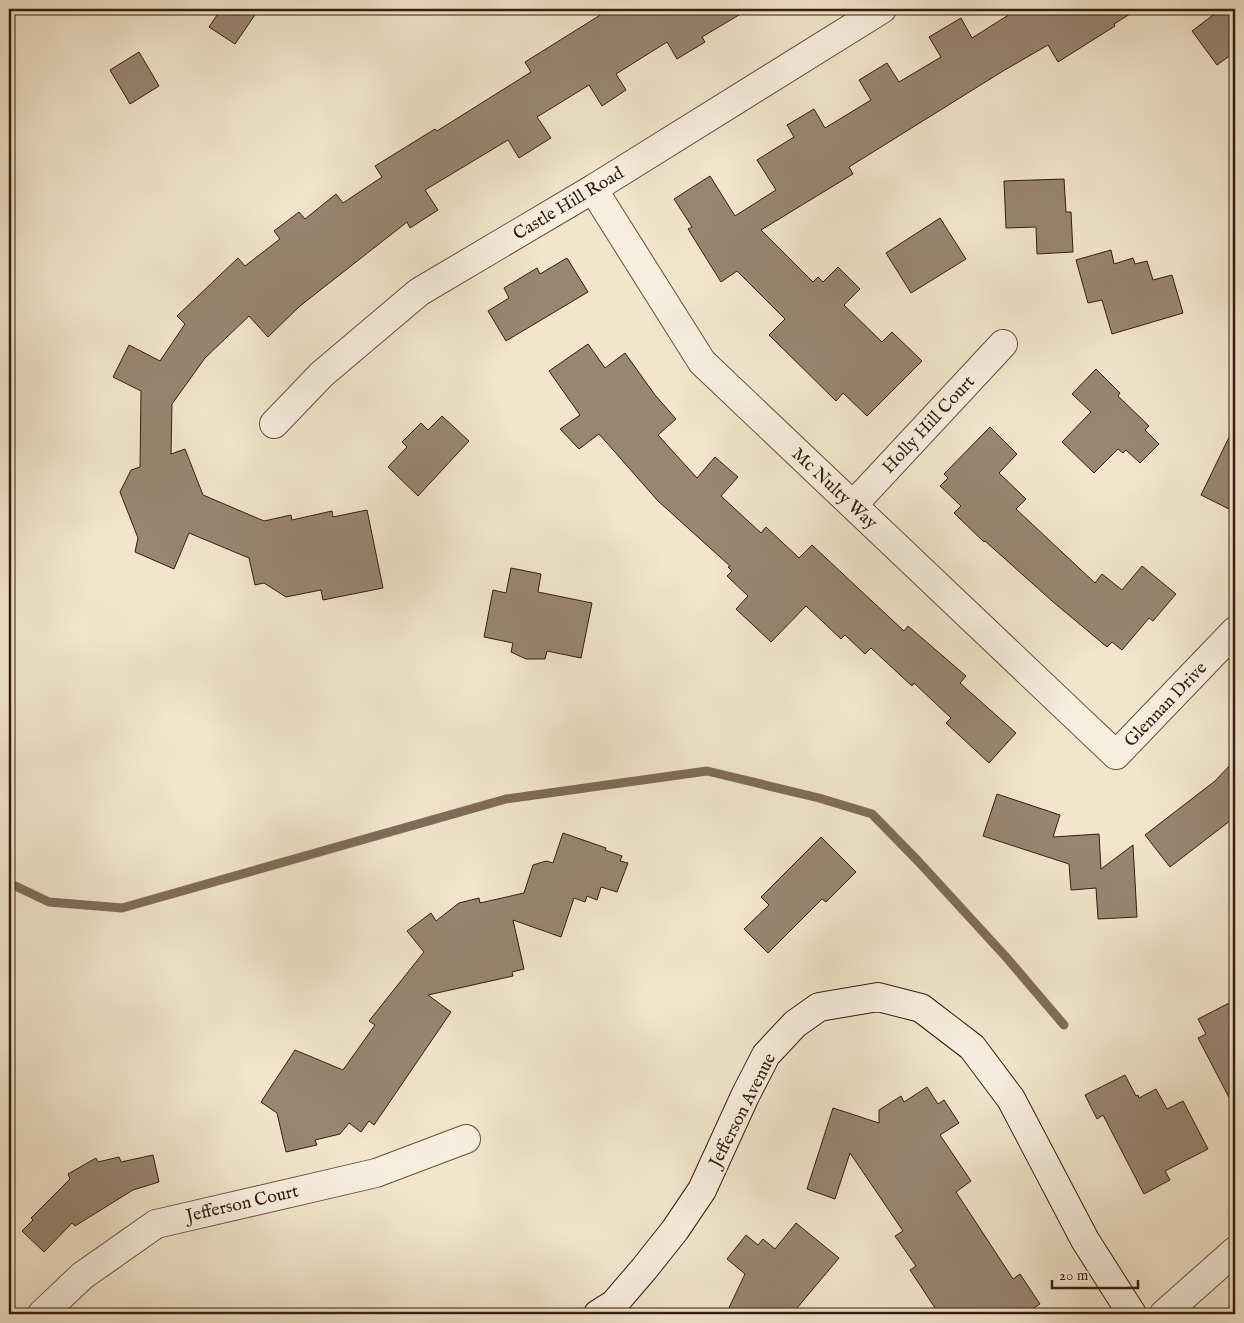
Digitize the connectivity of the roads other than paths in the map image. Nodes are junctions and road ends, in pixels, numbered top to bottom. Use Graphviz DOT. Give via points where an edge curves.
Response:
graph roads {
  1 [pos="882,9"];
  2 [pos="592,189"];
  3 [pos="1004,344"];
  4 [pos="274,424"];
  5 [pos="854,504"];
  6 [pos="1235,631"];
  7 [pos="1116,755"];
  8 [pos="466,1139"];
  9 [pos="1235,1251"];
  10 [pos="42,1314"];
  11 [pos="598,1314"];
  12 [pos="1132,1314"];
  13 [pos="1164,1314"];
  1 -- 2 [label="street, Castle Hill Road"];
  2 -- 4 [label="street, Castle Hill Road" via="419,292 322,374"];
  2 -- 5 [label="street, Mc Nulty Way" via="702,362"];
  3 -- 5 [label="street, Holly Hill Court"];
  5 -- 7 [label="street, Mc Nulty Way"];
  6 -- 7 [label="street, Glennan Drive"];
  8 -- 10 [label="street, Jefferson Court" via="376,1173 156,1224 82,1276"];
  9 -- 13 [label="street"];
  11 -- 12 [label="street, Jefferson Avenue" via="614,1304 644,1269 676,1230 702,1190 766,1055 795,1024 818,1007 878,997 921,1008 972,1047 1010,1099 1085,1240"];
}
